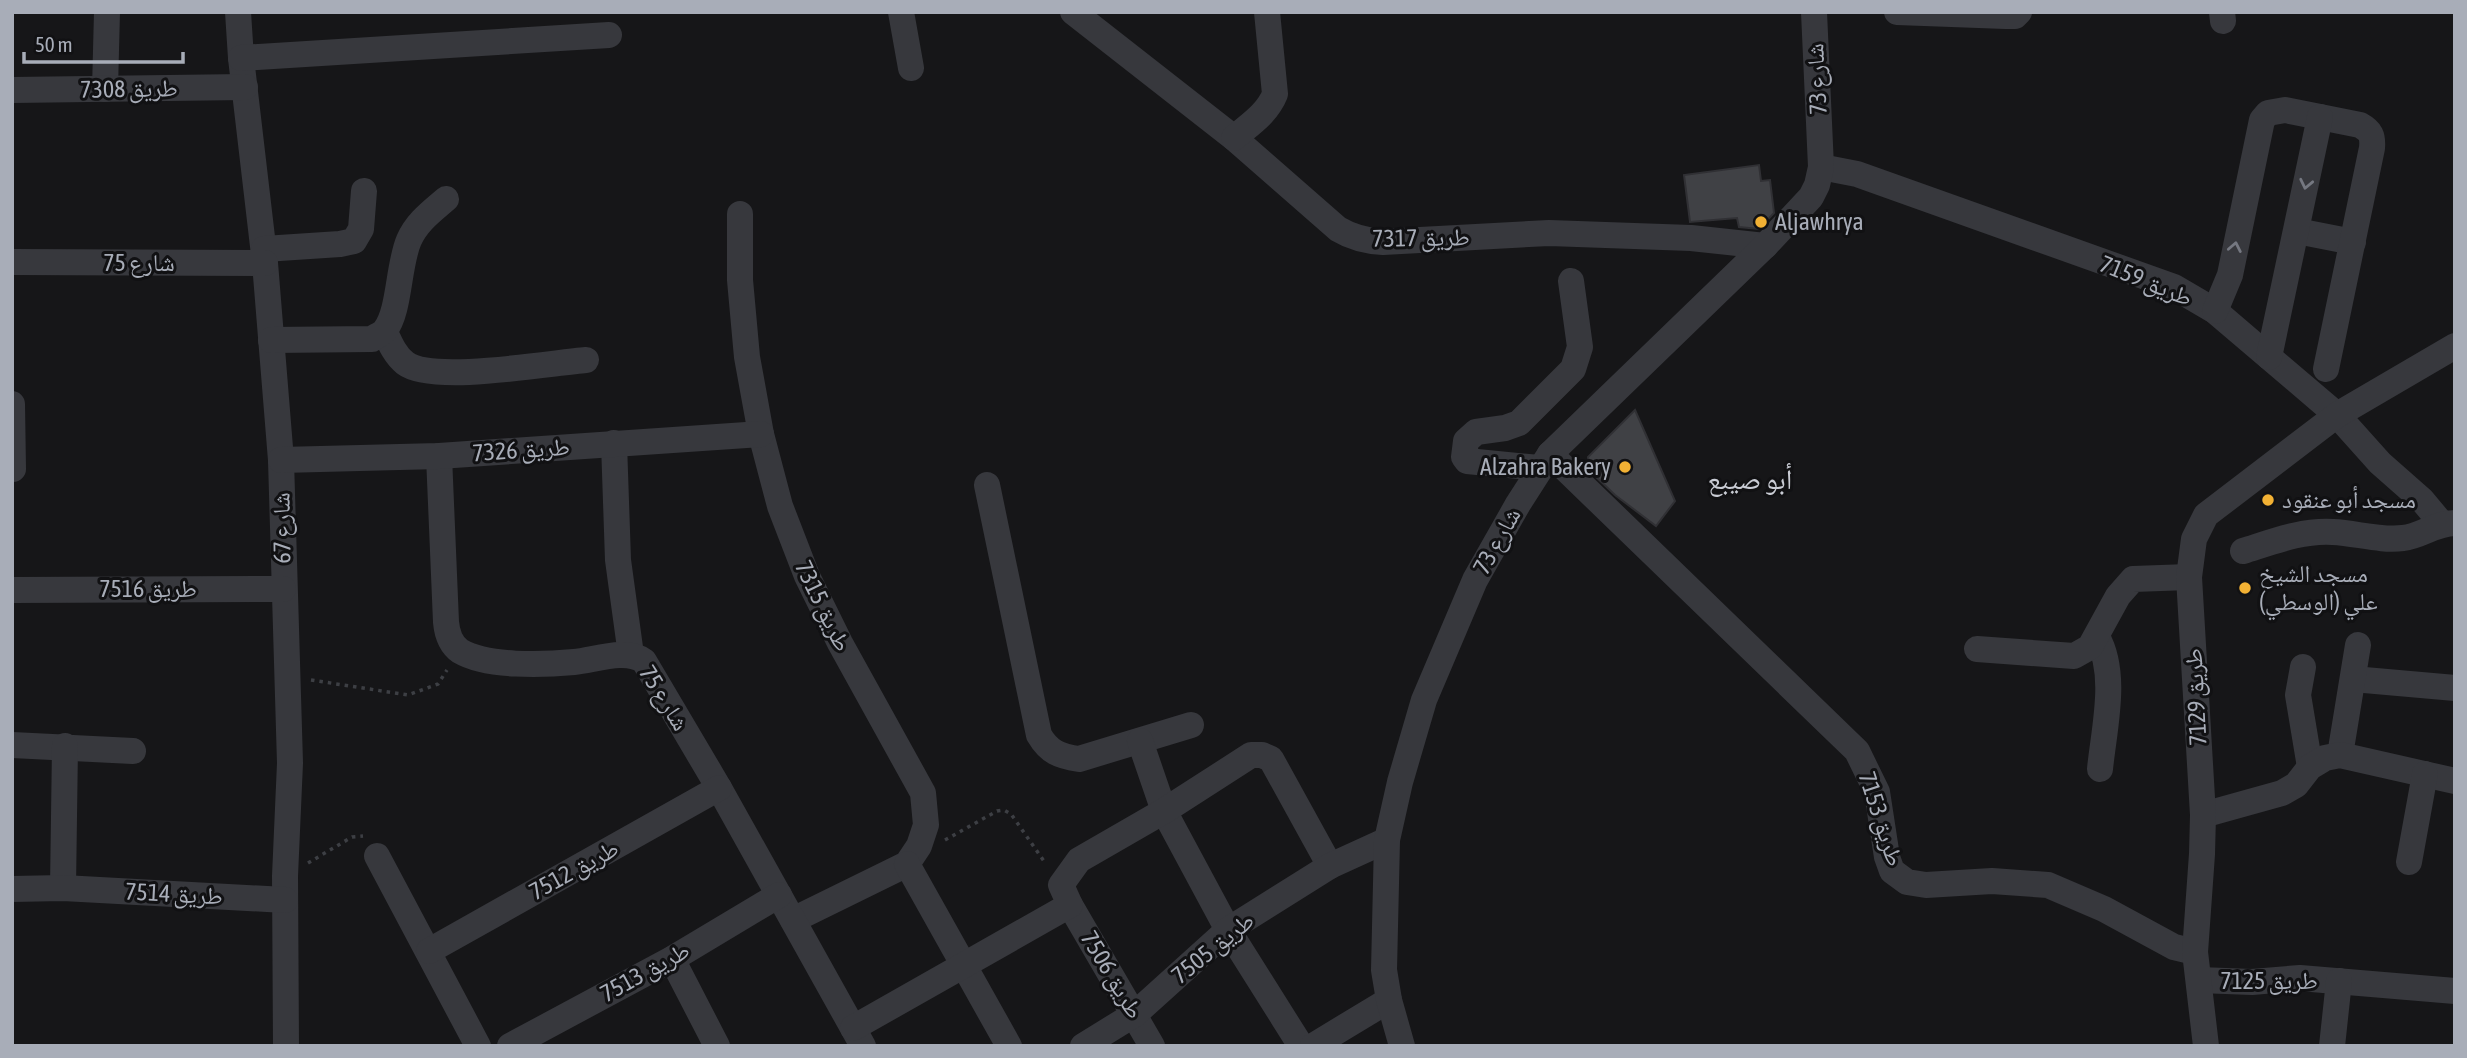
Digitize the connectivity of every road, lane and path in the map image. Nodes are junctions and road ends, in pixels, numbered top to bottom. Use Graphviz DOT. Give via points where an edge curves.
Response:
graph roads {
  1 [pos="107,12"];
  2 [pos="238,12"];
  3 [pos="901,12"];
  4 [pos="1073,12"];
  5 [pos="1267,12"];
  6 [pos="1814,12"];
  7 [pos="1897,12"];
  8 [pos="2019,12"];
  9 [pos="609,35"];
  10 [pos="241,58"];
  11 [pos="911,68"];
  12 [pos="245,87"];
  13 [pos="105,89"];
  14 [pos="12,90"];
  15 [pos="2320,117"];
  16 [pos="1234,138"];
  17 [pos="1821,167"];
  18 [pos="364,191"];
  19 [pos="446,200"];
  20 [pos="740,214"];
  21 [pos="2297,231"];
  22 [pos="2353,242"];
  23 [pos="1765,246"];
  24 [pos="264,256"];
  25 [pos="12,262"];
  26 [pos="1571,281"];
  27 [pos="2215,312"];
  28 [pos="384,332"];
  29 [pos="271,340"];
  30 [pos="2455,346"];
  31 [pos="2269,357"];
  32 [pos="586,360"];
  33 [pos="2326,369"];
  34 [pos="12,404"];
  35 [pos="2337,415"];
  36 [pos="761,434"];
  37 [pos="614,443"];
  38 [pos="439,456"];
  39 [pos="281,460"];
  40 [pos="1545,461"];
  41 [pos="13,469"];
  42 [pos="987,485"];
  43 [pos="2448,523"];
  44 [pos="2243,551"];
  45 [pos="2189,577"];
  46 [pos="283,589"];
  47 [pos="12,590"];
  48 [pos="2096,637"];
  49 [pos="2358,645"];
  50 [pos="1977,649"];
  51 [pos="460,650"];
  52 [pos="631,655"];
  53 [pos="2303,667"];
  54 [pos="288,676"];
  55 [pos="2353,679"];
  56 [pos="2455,688"];
  57 [pos="1191,725"];
  58 [pos="1140,741"];
  59 [pos="12,745"];
  60 [pos="65,746"];
  61 [pos="133,751"];
  62 [pos="2340,755"];
  63 [pos="2310,767"];
  64 [pos="2101,769"];
  65 [pos="2425,774"];
  66 [pos="2455,781"];
  67 [pos="719,789"];
  68 [pos="1164,811"];
  69 [pos="2203,815"];
  70 [pos="1387,840"];
  71 [pos="913,855"];
  72 [pos="377,856"];
  73 [pos="2409,862"];
  74 [pos="1330,866"];
  75 [pos="63,888"];
  76 [pos="285,888"];
  77 [pos="12,889"];
  78 [pos="779,895"];
  79 [pos="1066,895"];
  80 [pos="793,920"];
  81 [pos="1228,930"];
  82 [pos="429,951"];
  83 [pos="2194,952"];
  84 [pos="672,959"];
  85 [pos="965,965"];
  86 [pos="2199,980"];
  87 [pos="2339,981"];
  88 [pos="2455,991"];
  89 [pos="1389,1000"];
  90 [pos="1135,1014"];
  91 [pos="858,1037"];
  92 [pos="285,1046"];
  93 [pos="478,1046"];
  94 [pos="510,1046"];
  95 [pos="717,1046"];
  96 [pos="1009,1046"];
  97 [pos="1083,1046"];
  98 [pos="1152,1046"];
  99 [pos="1301,1046"];
  100 [pos="1313,1046"];
  101 [pos="1402,1046"];
  102 [pos="2206,1046"];
  103 [pos="2332,1046"];
  1 -- 13 [label="street"];
  2 -- 10 [label="street, شارع 67"];
  3 -- 11 [label="street"];
  4 -- 16 [label="street, طريق 7317"];
  5 -- 16 [label="street" via="1275,94 1264,113"];
  6 -- 17 [label="street, شارع 73"];
  7 -- 8 [label="street" via="2015,16"];
  9 -- 10 [label="street"];
  10 -- 12 [label="street, شارع 67"];
  12 -- 13 [label="street, طريق 7308"];
  12 -- 24 [label="street, شارع 67"];
  13 -- 14 [label="street, طريق 7308"];
  15 -- 21 [label="street, one-way"];
  15 -- 22 [label="street" via="2360,125 2373,138"];
  27 -- 15 [label="street, one-way" via="2230,275 2262,120 2276,110"];
  16 -- 23 [label="street, طريق 7317" via="1338,229 1367,241 1549,233 1691,238"];
  17 -- 23 [label="street, شارع 73" via="1811,197"];
  17 -- 27 [label="street, طريق 7159" via="1857,174 2174,287"];
  18 -- 24 [label="street, شارع 75" via="360,229 354,241"];
  19 -- 28 [label="street" via="421,219 410,238"];
  20 -- 36 [label="street, طريق 7315" via="743,319"];
  21 -- 22 [label="street"];
  21 -- 31 [label="street"];
  22 -- 33 [label="street"];
  23 -- 40 [label="street, شارع 73"];
  24 -- 25 [label="street, شارع 75"];
  24 -- 29 [label="street, شارع 67"];
  26 -- 40 [label="street" via="1580,348 1573,369 1519,423 1476,432 1466,441 1464,457 1467,461"];
  27 -- 31 [label="street, طريق 7159"];
  28 -- 29 [label="street" via="372,339"];
  28 -- 32 [label="street" via="407,364 428,372"];
  29 -- 39 [label="street, شارع 67"];
  30 -- 35 [label="street, طريق 7129"];
  31 -- 35 [label="street, طريق 7159"];
  34 -- 41 [label="street"];
  35 -- 43 [label="street, طريق 7159" via="2380,463"];
  35 -- 45 [label="street, طريق 7129" via="2207,515 2194,540"];
  36 -- 37 [label="street, طريق 7326"];
  36 -- 71 [label="street, طريق 7315" via="780,506 807,576 923,793 926,825"];
  37 -- 38 [label="street, طريق 7326"];
  37 -- 52 [label="street" via="618,560"];
  38 -- 39 [label="street, طريق 7326"];
  38 -- 51 [label="street" via="447,633"];
  39 -- 46 [label="street, شارع 67"];
  40 -- 70 [label="street, شارع 73" via="1475,580 1424,700"];
  40 -- 83 [label="street, طريق 7153" via="1857,751 1877,792 1892,871 1907,882 1926,885 1992,881 2048,885"];
  42 -- 58 [label="street" via="1039,735 1047,749 1079,759"];
  43 -- 44 [label="street" via="2404,538 2317,532"];
  45 -- 48 [label="street" via="2133,579 2118,596"];
  45 -- 69 [label="street, طريق 7129"];
  46 -- 47 [label="street, طريق 7516"];
  46 -- 54 [label="street, شارع 67"];
  48 -- 50 [label="street" via="2090,647 2074,656"];
  48 -- 64 [label="street" via="2109,675"];
  49 -- 55 [label="street"];
  51 -- 52 [label="street, شارع 75" via="527,663"];
  51 -- 54 [label="path" via="438,684 408,695"];
  52 -- 67 [label="street, شارع 75" via="648,667"];
  53 -- 63 [label="street" via="2298,695"];
  54 -- 76 [label="street, شارع 67"];
  55 -- 56 [label="street"];
  55 -- 62 [label="street"];
  57 -- 58 [label="street"];
  58 -- 68 [label="street"];
  59 -- 60 [label="street"];
  60 -- 61 [label="street"];
  60 -- 75 [label="street"];
  62 -- 63 [label="street"];
  62 -- 65 [label="street"];
  63 -- 69 [label="street" via="2296,785 2282,793"];
  65 -- 66 [label="street"];
  65 -- 73 [label="street"];
  67 -- 78 [label="street, شارع 75"];
  67 -- 82 [label="street, طريق 7512"];
  68 -- 74 [label="street, شارع 75" via="1251,755 1262,755 1271,759"];
  68 -- 79 [label="street, شارع 75" via="1079,860"];
  68 -- 81 [label="street"];
  69 -- 83 [label="street, طريق 7129"];
  70 -- 74 [label="street, طريق 7505"];
  70 -- 89 [label="street, شارع 73" via="1384,958"];
  71 -- 79 [label="path" via="1004,810"];
  71 -- 80 [label="street"];
  71 -- 85 [label="street"];
  72 -- 76 [label="path" via="368,839 356,835"];
  72 -- 82 [label="street"];
  74 -- 81 [label="street, طريق 7505"];
  75 -- 76 [label="street, طريق 7514"];
  75 -- 77 [label="street, طريق 7514"];
  76 -- 92 [label="street, شارع 67"];
  78 -- 80 [label="street, شارع 75"];
  78 -- 84 [label="street, طريق 7513"];
  79 -- 85 [label="street, شارع 75"];
  79 -- 90 [label="street, طريق 7506"];
  80 -- 91 [label="street, شارع 75"];
  81 -- 90 [label="street, طريق 7505"];
  81 -- 99 [label="street"];
  82 -- 93 [label="street"];
  83 -- 86 [label="street, طريق 7129"];
  84 -- 94 [label="street, طريق 7513"];
  84 -- 95 [label="street"];
  85 -- 91 [label="street, شارع 75"];
  85 -- 96 [label="street"];
  86 -- 87 [label="street, طريق 7125"];
  86 -- 102 [label="street, طريق 7129"];
  87 -- 88 [label="street, طريق 7125"];
  87 -- 103 [label="street, طريق 7125"];
  89 -- 100 [label="street"];
  89 -- 101 [label="street, شارع 73"];
  90 -- 97 [label="street, طريق 7505"];
  90 -- 98 [label="street, طريق 7506"];
}
